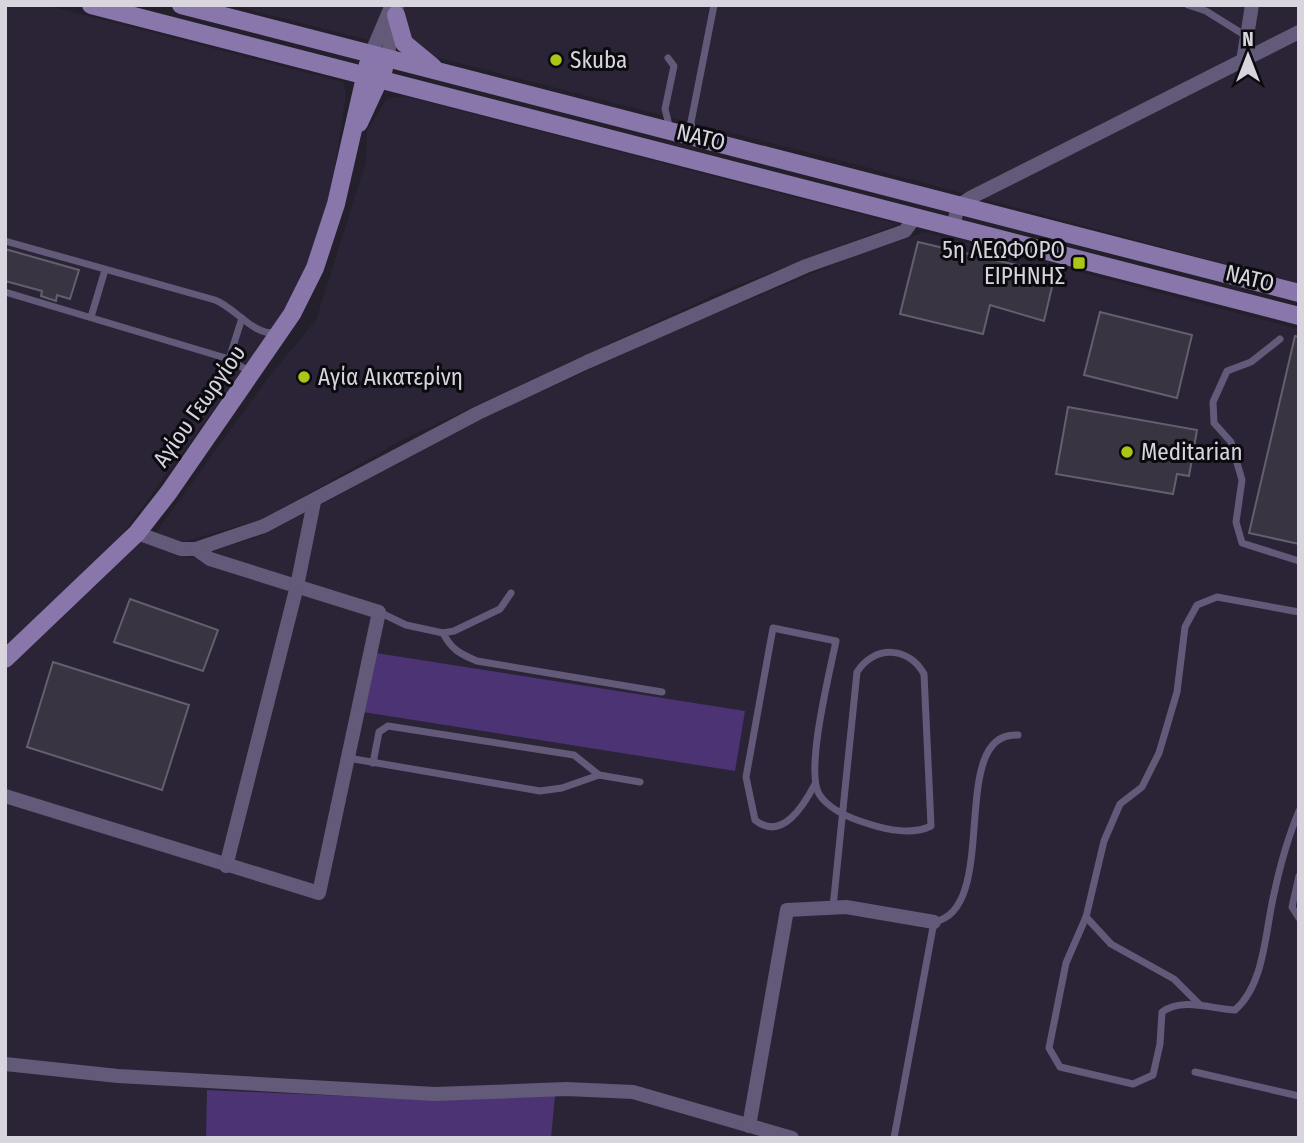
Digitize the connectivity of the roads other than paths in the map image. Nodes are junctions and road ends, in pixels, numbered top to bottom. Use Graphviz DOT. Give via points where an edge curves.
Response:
graph roads {
  1 [pos="91,5"];
  2 [pos="181,5"];
  3 [pos="714,5"];
  4 [pos="1188,5"];
  5 [pos="1252,5"];
  6 [pos="395,9"];
  7 [pos="1299,32"];
  8 [pos="1247,36"];
  9 [pos="379,57"];
  10 [pos="668,58"];
  11 [pos="1243,61"];
  12 [pos="442,73"];
  13 [pos="372,78"];
  14 [pos="673,132"];
  15 [pos="694,138"];
  16 [pos="958,206"];
  17 [pos="915,217"];
  18 [pos="953,227"];
  19 [pos="5,241"];
  20 [pos="105,270"];
  21 [pos="5,292"];
  22 [pos="1299,293"];
  23 [pos="1299,316"];
  24 [pos="91,317"];
  25 [pos="242,318"];
  26 [pos="280,333"];
  27 [pos="1280,339"];
  28 [pos="229,359"];
  29 [pos="252,374"];
  30 [pos="314,502"];
  31 [pos="137,533"];
  32 [pos="197,549"];
  33 [pos="1299,561"];
  34 [pos="298,586"];
  35 [pos="511,593"];
  36 [pos="379,612"];
  37 [pos="1299,612"];
  38 [pos="443,633"];
  39 [pos="5,659"];
  40 [pos="662,692"];
  41 [pos="1018,735"];
  42 [pos="348,758"];
  43 [pos="373,763"];
  44 [pos="599,775"];
  45 [pos="640,782"];
  46 [pos="815,784"];
  47 [pos="5,796"];
  48 [pos="1299,811"];
  49 [pos="845,815"];
  50 [pos="226,866"];
  51 [pos="1299,876"];
  52 [pos="833,907"];
  53 [pos="1086,917"];
  54 [pos="1299,918"];
  55 [pos="934,922"];
  56 [pos="1202,1007"];
  57 [pos="5,1064"];
  58 [pos="1195,1072"];
  59 [pos="1299,1096"];
  60 [pos="749,1126"];
  61 [pos="786,1137"];
  62 [pos="894,1138"];
  1 -- 13 [label="main road, ΝΑΤΟ"];
  2 -- 9 [label="main road, ΝΑΤΟ"];
  3 -- 15 [label="lane" via="691,122"];
  4 -- 8 [label="lane"];
  5 -- 8 [label="street"];
  6 -- 9 [label="street"];
  6 -- 12 [label="main road" via="404,43"];
  7 -- 11 [label="street"];
  8 -- 11 [label="street"];
  9 -- 12 [label="main road, ΝΑΤΟ"];
  9 -- 13 [label="main road, Αγίου Γεωργίου"];
  10 -- 14 [label="lane" via="674,66 666,122"];
  11 -- 16 [label="street"];
  12 -- 14 [label="main road, ΝΑΤΟ"];
  13 -- 17 [label="main road, ΝΑΤΟ"];
  13 -- 26 [label="main road, Αγίου Γεωργίου" via="314,268"];
  14 -- 15 [label="main road, ΝΑΤΟ"];
  15 -- 16 [label="main road, ΝΑΤΟ"];
  16 -- 18 [label="street"];
  16 -- 22 [label="main road, ΝΑΤΟ"];
  17 -- 18 [label="main road, ΝΑΤΟ"];
  17 -- 30 [label="street" via="905,231 806,265 478,413"];
  18 -- 23 [label="main road, ΝΑΤΟ"];
  19 -- 20 [label="lane"];
  20 -- 24 [label="lane"];
  20 -- 25 [label="lane" via="215,300"];
  21 -- 24 [label="lane"];
  24 -- 28 [label="lane"];
  25 -- 26 [label="lane" via="269,334"];
  25 -- 28 [label="lane"];
  26 -- 29 [label="main road, Αγίου Γεωργίου"];
  27 -- 33 [label="lane" via="1251,362 1227,372 1213,402 1214,423 1231,442 1242,480 1236,522 1242,543"];
  28 -- 29 [label="lane"];
  29 -- 31 [label="main road, Αγίου Γεωργίου"];
  30 -- 32 [label="street" via="264,526"];
  30 -- 34 [label="street"];
  31 -- 32 [label="street" via="181,550"];
  31 -- 39 [label="main road, Αγίου Γεωργίου"];
  32 -- 34 [label="street" via="210,559"];
  34 -- 36 [label="street"];
  34 -- 50 [label="street"];
  35 -- 38 [label="lane" via="500,609"];
  36 -- 38 [label="lane" via="415,628"];
  36 -- 42 [label="street"];
  37 -- 53 [label="lane" via="1229,597 1197,605 1185,627 1177,692 1160,752 1142,787 1120,804 1104,841"];
  38 -- 40 [label="lane" via="461,655 477,661"];
  41 -- 55 [label="lane" via="1000,737 989,747 978,789 968,876 954,910 945,920"];
  42 -- 43 [label="lane"];
  42 -- 50 [label="street" via="319,893"];
  43 -- 44 [label="lane" via="540,791"];
  43 -- 44 [label="lane" via="379,732 388,726 574,755"];
  44 -- 45 [label="lane"];
  46 -- 46 [label="lane" via="806,802 780,826 755,820 746,777 773,628 836,641 819,729"];
  46 -- 49 [label="lane" via="820,796"];
  47 -- 50 [label="street"];
  48 -- 56 [label="lane" via="1247,1000 1235,1010"];
  49 -- 49 [label="lane" via="894,830 931,826 925,674 903,654 873,656 857,672"];
  49 -- 52 [label="lane"];
  51 -- 54 [label="lane" via="1292,908"];
  52 -- 55 [label="street"];
  52 -- 60 [label="street" via="787,910"];
  53 -- 56 [label="lane" via="1111,944 1174,979"];
  53 -- 56 [label="lane" via="1066,963 1049,1048 1060,1067 1133,1084 1153,1075 1162,1012 1171,1006"];
  55 -- 62 [label="lane"];
  57 -- 60 [label="street" via="118,1076 408,1093 566,1088 633,1092"];
  58 -- 59 [label="lane"];
  60 -- 61 [label="street"];
}
